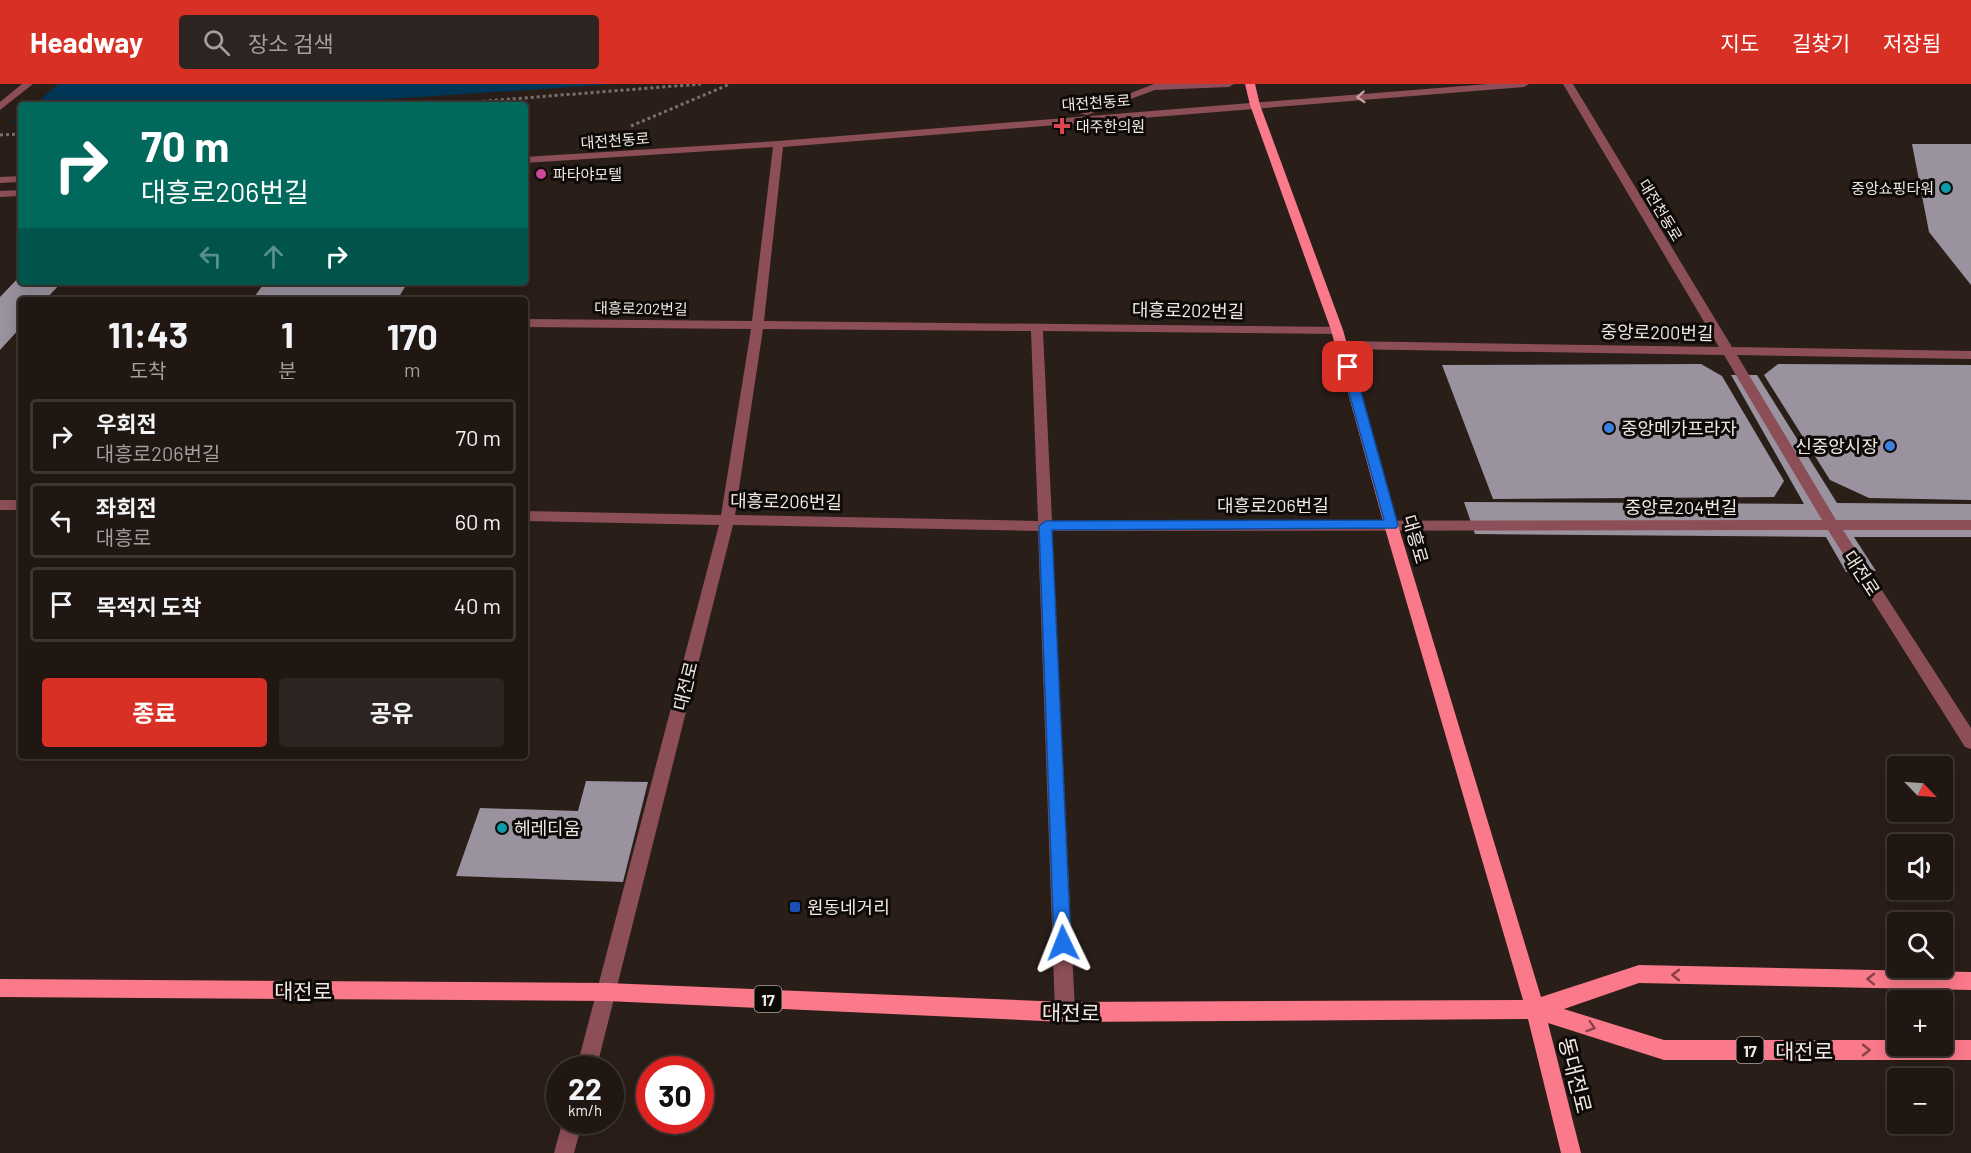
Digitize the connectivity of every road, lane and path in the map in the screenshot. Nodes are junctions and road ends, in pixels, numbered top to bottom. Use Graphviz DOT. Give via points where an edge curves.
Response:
graph roads {
  1 [pos="28,84"];
  2 [pos="701,84"];
  3 [pos="730,84"];
  4 [pos="1229,84"];
  5 [pos="1524,84"];
  6 [pos="1568,84"];
  7 [pos="1506,85"];
  8 [pos="646,86"];
  9 [pos="1252,94"];
  10 [pos="468,102"];
  11 [pos="0,107"];
  12 [pos="1064,120"];
  13 [pos="629,127"];
  14 [pos="18,134"];
  15 [pos="0,135"];
  16 [pos="778,144"];
  17 [pos="528,160"];
  18 [pos="18,179"];
  19 [pos="0,180"];
  20 [pos="18,193"];
  21 [pos="0,194"];
  22 [pos="528,323"];
  23 [pos="757,326"];
  24 [pos="1038,327"];
  25 [pos="1337,330"];
  26 [pos="1342,345"];
  27 [pos="1729,351"];
  28 [pos="1971,355"];
  29 [pos="0,505"];
  30 [pos="18,505"];
  31 [pos="528,516"];
  32 [pos="727,520"];
  33 [pos="1392,525"];
  34 [pos="1832,525"];
  35 [pos="1971,525"];
  36 [pos="1046,526"];
  37 [pos="1971,742"];
  38 [pos="1971,981"];
  39 [pos="0,988"];
  40 [pos="607,992"];
  41 [pos="1535,1009"];
  42 [pos="1065,1012"];
  43 [pos="1971,1050"];
  44 [pos="590,1056"];
  45 [pos="569,1134"];
  46 [pos="564,1153"];
  47 [pos="1571,1153"];
  1 -- 11 [label="street"];
  2 -- 8 [label="path"];
  3 -- 13 [label="path"];
  4 -- 12 [label="street" via="1154,87"];
  5 -- 7 [label="street, 대전천동로"];
  6 -- 27 [label="street, 대전천동로"];
  7 -- 9 [label="street, 대전천동로, one-way"];
  8 -- 10 [label="path"];
  9 -- 12 [label="street, 대전천동로"];
  9 -- 25 [label="main road, 대흥로"];
  12 -- 16 [label="street, 대전천동로"];
  14 -- 15 [label="path"];
  16 -- 17 [label="street, 대전천동로"];
  16 -- 23 [label="street"];
  18 -- 19 [label="street"];
  20 -- 21 [label="street"];
  22 -- 23 [label="street, 대흥로202번길"];
  23 -- 24 [label="street, 대흥로202번길"];
  23 -- 32 [label="street"];
  24 -- 25 [label="street, 대흥로202번길"];
  24 -- 36 [label="street"];
  25 -- 26 [label="main road, 대흥로"];
  26 -- 27 [label="street, 중앙로200번길"];
  26 -- 33 [label="main road, 대흥로"];
  27 -- 28 [label="street, 중앙로200번길"];
  27 -- 34 [label="street, 대전천동로"];
  29 -- 30 [label="street"];
  31 -- 32 [label="street, 대흥로206번길"];
  32 -- 36 [label="street, 대흥로206번길"];
  32 -- 40 [label="street, 대전로"];
  33 -- 34 [label="street, 중앙로204번길"];
  33 -- 36 [label="street, 대흥로206번길"];
  33 -- 41 [label="main road, 대흥로"];
  34 -- 35 [label="street, 중앙로204번길"];
  34 -- 37 [label="street, 대전로"];
  36 -- 42 [label="street"];
  38 -- 41 [label="main road, 대전로 / 17, one-way" via="1639,974"];
  39 -- 40 [label="main road, 대전로 / 17"];
  40 -- 42 [label="main road, 대전로 / 17"];
  40 -- 44 [label="street, 대전로"];
  41 -- 42 [label="main road, 대전로 / 17"];
  41 -- 43 [label="main road, 대전로 / 17, one-way" via="1664,1050"];
  41 -- 47 [label="main road, 동대전로"];
  45 -- 46 [label="street"];
}
